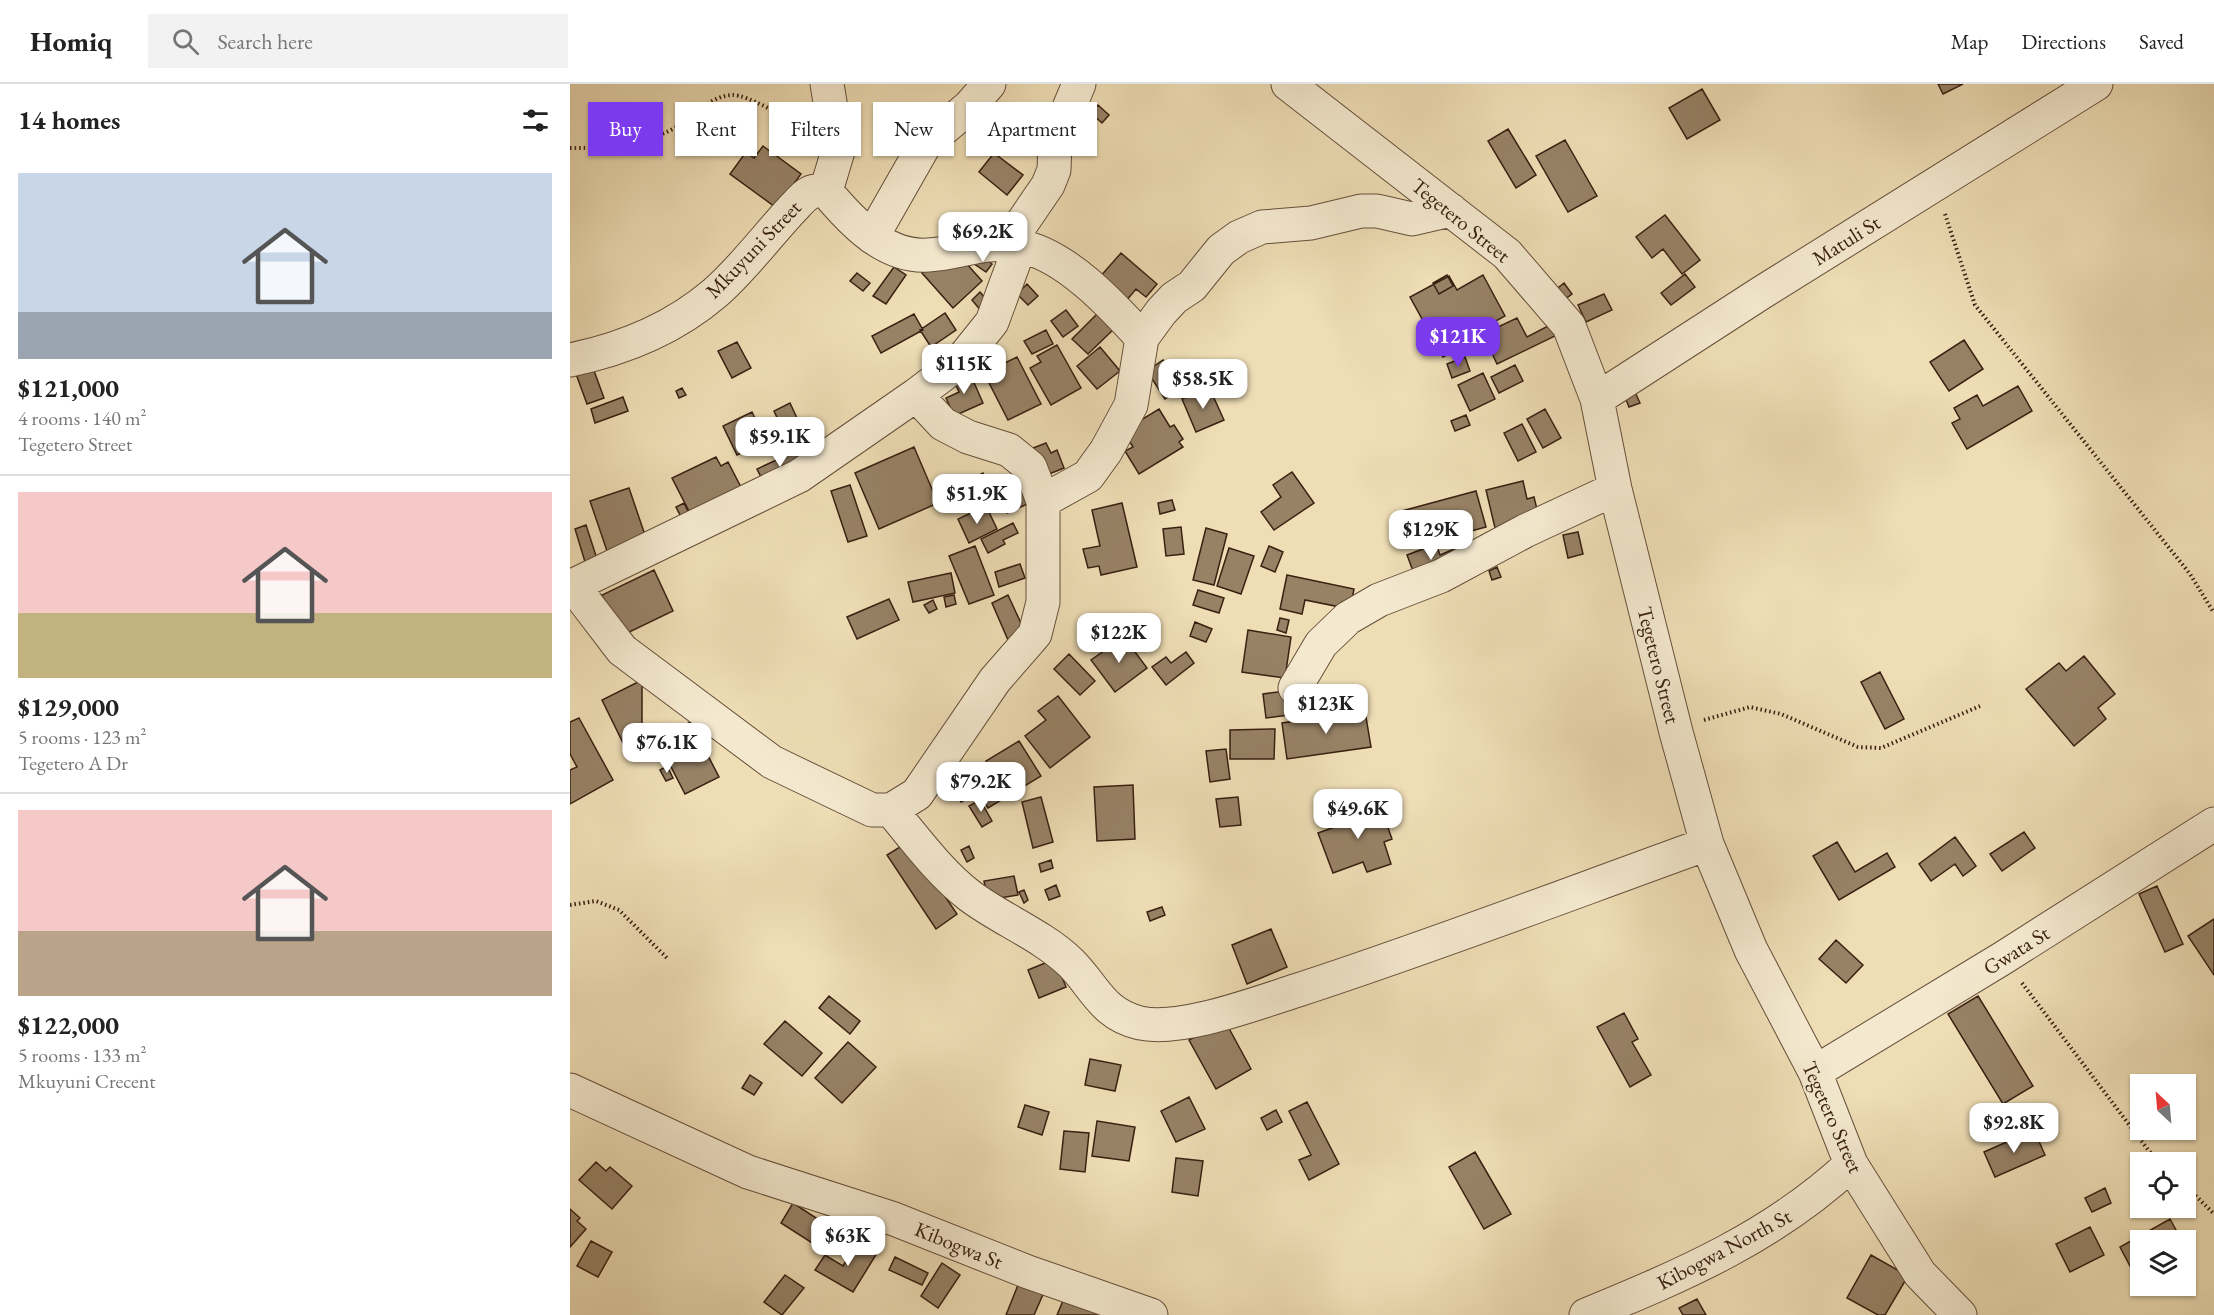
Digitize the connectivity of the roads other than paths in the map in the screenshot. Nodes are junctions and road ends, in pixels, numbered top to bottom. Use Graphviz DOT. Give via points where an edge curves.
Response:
graph roads {
  1 [pos="827,84"];
  2 [pos="989,84"];
  3 [pos="1079,84"];
  4 [pos="1288,84"];
  5 [pos="2096,84"];
  6 [pos="826,191"];
  7 [pos="1451,210"];
  8 [pos="872,237"];
  9 [pos="1014,246"];
  10 [pos="1142,338"];
  11 [pos="570,360"];
  12 [pos="915,395"];
  13 [pos="1597,399"];
  14 [pos="1615,489"];
  15 [pos="1043,501"];
  16 [pos="571,587"];
  17 [pos="1295,688"];
  18 [pos="891,810"];
  19 [pos="2214,824"];
  20 [pos="1707,844"];
  21 [pos="1815,1072"];
  22 [pos="570,1090"];
  23 [pos="1851,1164"];
  24 [pos="1151,1315"];
  25 [pos="1586,1315"];
  26 [pos="1960,1315"];
  1 -- 6 [label="street" via="838,151"];
  2 -- 8 [label="street" via="969,107 925,144"];
  3 -- 9 [label="street" via="1055,141 1054,170 1048,185"];
  4 -- 7 [label="street, Tegetero Street"];
  5 -- 13 [label="street, Matuli St"];
  6 -- 8 [label="street, Mkuyuni Street"];
  6 -- 11 [label="street, Mkuyuni Street" via="808,193 715,292 667,328 627,345"];
  7 -- 10 [label="street" via="1412,219 1361,211 1311,223 1262,227 1221,250 1192,286 1161,312"];
  7 -- 13 [label="street, Tegetero Street" via="1507,254 1569,326"];
  8 -- 9 [label="street, Mkuyuni Street" via="899,251 927,255 984,243"];
  9 -- 10 [label="street, Mkuyuni Street" via="1053,258 1114,307"];
  9 -- 12 [label="street" via="992,322 960,362"];
  10 -- 15 [label="street" via="1131,405 1107,451 1088,476"];
  12 -- 15 [label="street" via="943,424 1009,450 1030,467"];
  12 -- 16 [label="street" via="799,476"];
  13 -- 14 [label="street, Tegetero Street"];
  14 -- 17 [label="street" via="1442,576 1379,600 1348,618 1321,645"];
  14 -- 20 [label="street, Tegetero Street"];
  15 -- 18 [label="street" via="1043,602 1035,634 995,680 917,794"];
  16 -- 18 [label="street" via="622,650 772,762 872,810"];
  18 -- 20 [label="street" via="969,895 1049,945 1072,964 1106,1008 1138,1023 1169,1025 1252,1005 1359,970"];
  19 -- 21 [label="street, Gwata St"];
  20 -- 21 [label="street, Tegetero Street" via="1751,950"];
  21 -- 23 [label="street, Tegetero Street"];
  22 -- 24 [label="street, Kibogwa St" via="748,1172 894,1219"];
  23 -- 25 [label="street, Kibogwa North St" via="1817,1196 1769,1229 1681,1276"];
  23 -- 26 [label="street, Tegetero Street" via="1920,1274"];
}
